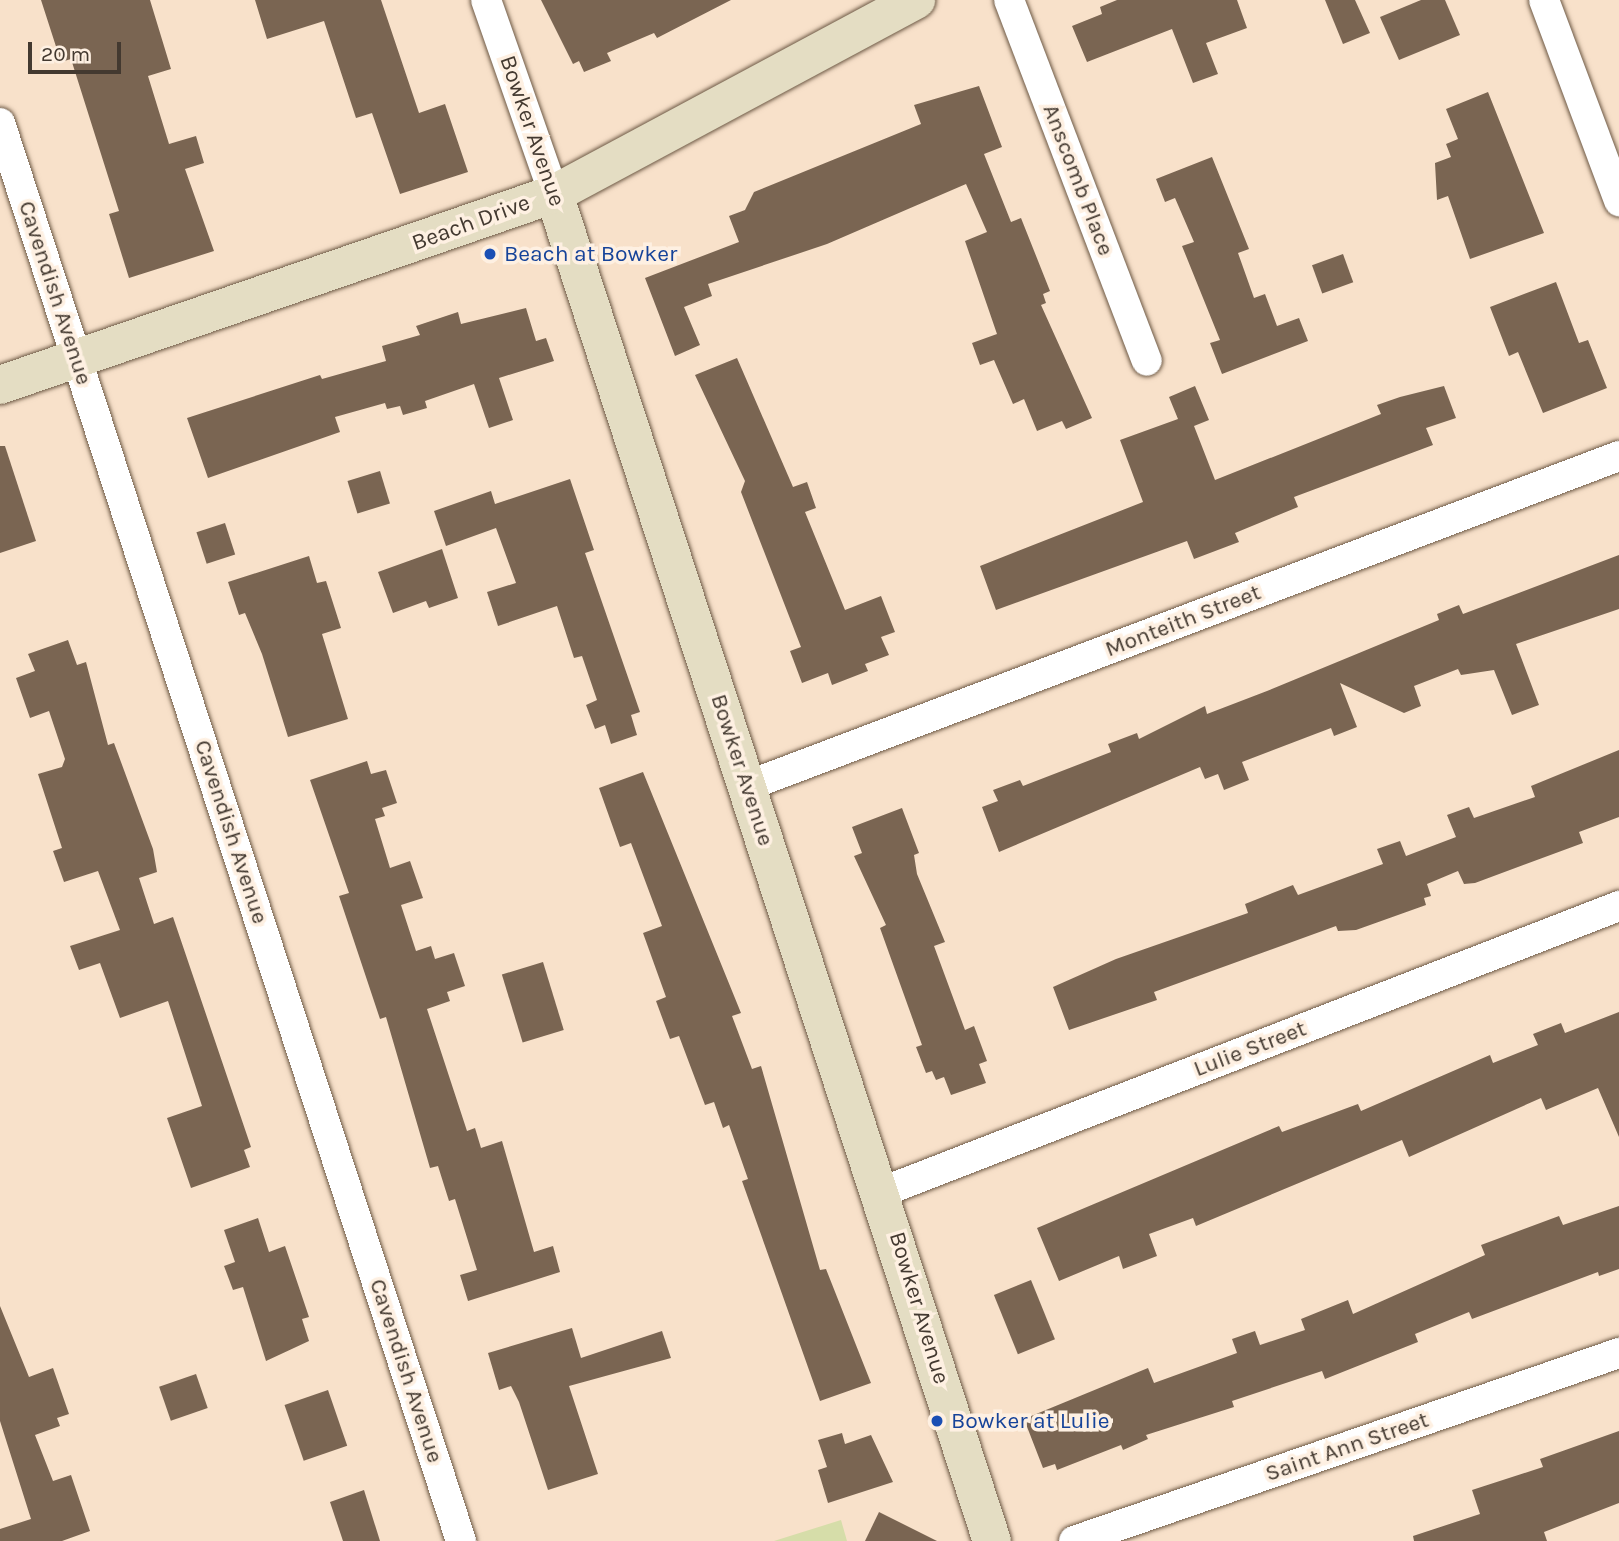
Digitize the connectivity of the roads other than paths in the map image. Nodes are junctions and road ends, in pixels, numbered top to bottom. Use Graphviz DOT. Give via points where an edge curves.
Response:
graph roads {
  1 [pos="486,0"];
  2 [pos="916,0"];
  3 [pos="1009,0"];
  4 [pos="1544,0"];
  5 [pos="0,123"];
  6 [pos="554,194"];
  7 [pos="1619,201"];
  8 [pos="76,361"];
  9 [pos="1147,361"];
  10 [pos="0,385"];
  11 [pos="1619,456"];
  12 [pos="747,786"];
  13 [pos="1619,906"];
  14 [pos="882,1192"];
  15 [pos="1619,1353"];
  16 [pos="461,1541"];
  17 [pos="992,1541"];
  18 [pos="1074,1541"];
  1 -- 6 [label="street, Bowker Avenue"];
  2 -- 6 [label="street, Beach Drive"];
  3 -- 9 [label="street, Anscomb Place"];
  4 -- 7 [label="street"];
  5 -- 8 [label="street, Cavendish Avenue"];
  6 -- 8 [label="street, Beach Drive"];
  6 -- 12 [label="street, Bowker Avenue"];
  8 -- 10 [label="street, Beach Drive"];
  8 -- 16 [label="street, Cavendish Avenue"];
  11 -- 12 [label="street, Monteith Street"];
  12 -- 14 [label="street, Bowker Avenue"];
  13 -- 14 [label="street, Lulie Street"];
  14 -- 17 [label="street, Bowker Avenue"];
  15 -- 18 [label="street, Saint Ann Street"];
}
